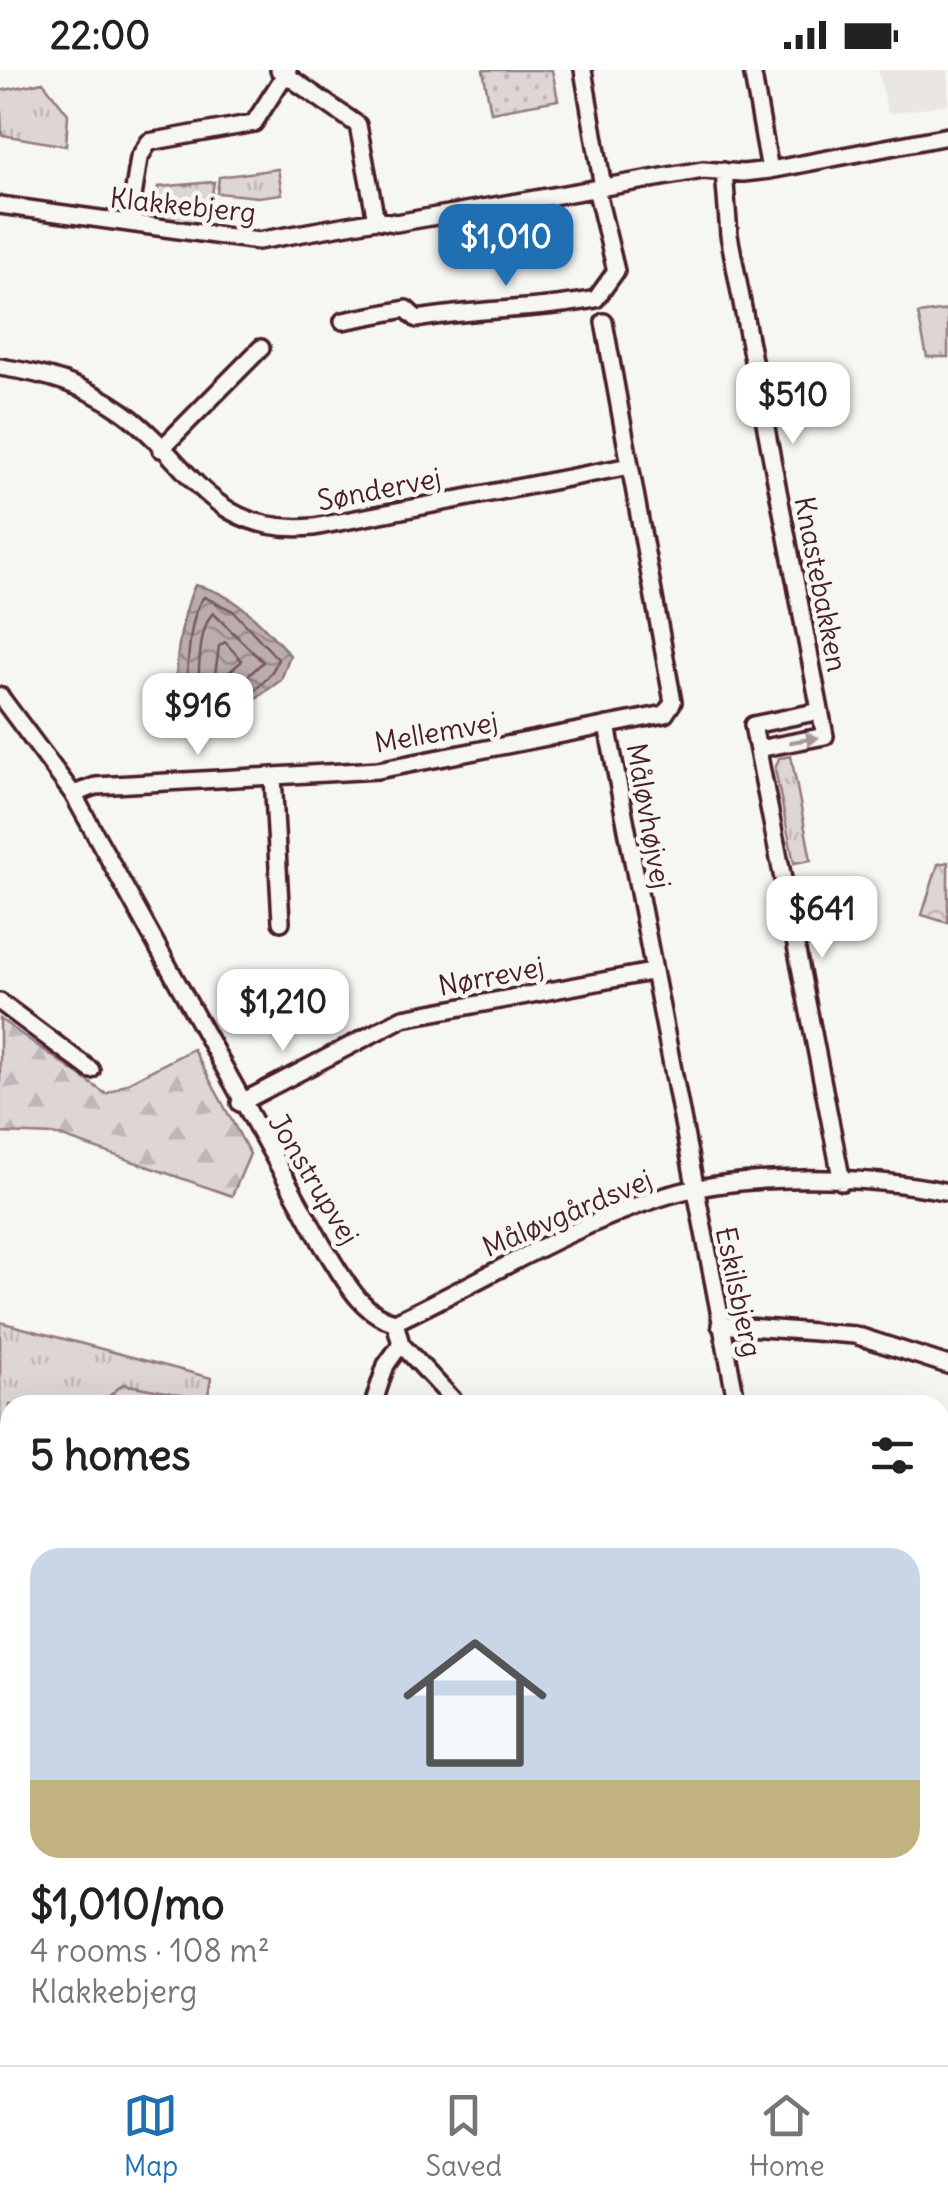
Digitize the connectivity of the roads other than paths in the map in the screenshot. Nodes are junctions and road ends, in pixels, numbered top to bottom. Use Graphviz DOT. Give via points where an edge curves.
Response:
graph roads {
  1 [pos="583,70"];
  2 [pos="752,70"];
  3 [pos="284,71"];
  4 [pos="948,136"];
  5 [pos="770,170"];
  6 [pos="724,171"];
  7 [pos="599,187"];
  8 [pos="0,205"];
  9 [pos="376,220"];
  10 [pos="129,223"];
  11 [pos="343,321"];
  12 [pos="604,322"];
  13 [pos="261,348"];
  14 [pos="0,367"];
  15 [pos="161,449"];
  16 [pos="630,466"];
  17 [pos="0,696"];
  18 [pos="820,711"];
  19 [pos="607,725"];
  20 [pos="758,749"];
  21 [pos="273,776"];
  22 [pos="73,794"];
  23 [pos="280,922"];
  24 [pos="652,972"];
  25 [pos="0,1002"];
  26 [pos="91,1070"];
  27 [pos="240,1103"];
  28 [pos="842,1182"];
  29 [pos="692,1190"];
  30 [pos="948,1192"];
  31 [pos="395,1322"];
  32 [pos="720,1325"];
  33 [pos="402,1344"];
  34 [pos="948,1364"];
  35 [pos="376,1395"];
  36 [pos="449,1395"];
  37 [pos="735,1395"];
  1 -- 7 [label="street"];
  2 -- 5 [label="street"];
  3 -- 9 [label="street" via="358,126"];
  3 -- 10 [label="street" via="254,124 149,142 139,158"];
  4 -- 5 [label="street, Klakkebjerg"];
  5 -- 6 [label="street, Klakkebjerg"];
  6 -- 7 [label="street, Klakkebjerg"];
  6 -- 18 [label="street, Knastebakken" via="729,236"];
  7 -- 9 [label="street, Klakkebjerg" via="396,223"];
  7 -- 11 [label="street" via="616,271 596,299 417,318 406,309"];
  8 -- 10 [label="street, Klakkebjerg"];
  9 -- 10 [label="street, Klakkebjerg" via="258,241"];
  12 -- 16 [label="street, Måløvhøjvej"];
  13 -- 15 [label="street"];
  14 -- 15 [label="street, Søndervej" via="72,382 124,412"];
  15 -- 16 [label="street, Søndervej" via="223,507 302,528"];
  16 -- 19 [label="street, Måløvhøjvej" via="672,702 665,714"];
  17 -- 22 [label="street, Jonstrupvej"];
  18 -- 20 [label="street, Knastebakken" via="753,725"];
  20 -- 18 [label="street, Knastebakken, one-way" via="825,736"];
  19 -- 21 [label="street, Mellemvej" via="378,770"];
  19 -- 24 [label="street, Måløvhøjvej"];
  20 -- 28 [label="street"];
  21 -- 22 [label="street, Mellemvej" via="96,786"];
  21 -- 23 [label="street"];
  22 -- 27 [label="street, Jonstrupvej"];
  24 -- 27 [label="street, Nørrevej" via="403,1018"];
  24 -- 29 [label="street, Måløvhøjvej"];
  25 -- 26 [label="street"];
  27 -- 31 [label="street, Jonstrupvej" via="364,1307"];
  28 -- 29 [label="street, Måløvgårdsvej"];
  28 -- 30 [label="street, Måløvgårdsvej"];
  29 -- 31 [label="street, Måløvgårdsvej" via="570,1235"];
  29 -- 32 [label="street, Eskilsbjerg"];
  31 -- 33 [label="street"];
  32 -- 34 [label="street" via="855,1335"];
  32 -- 37 [label="street, Eskilsbjerg"];
  33 -- 35 [label="street"];
  33 -- 36 [label="street"];
}
